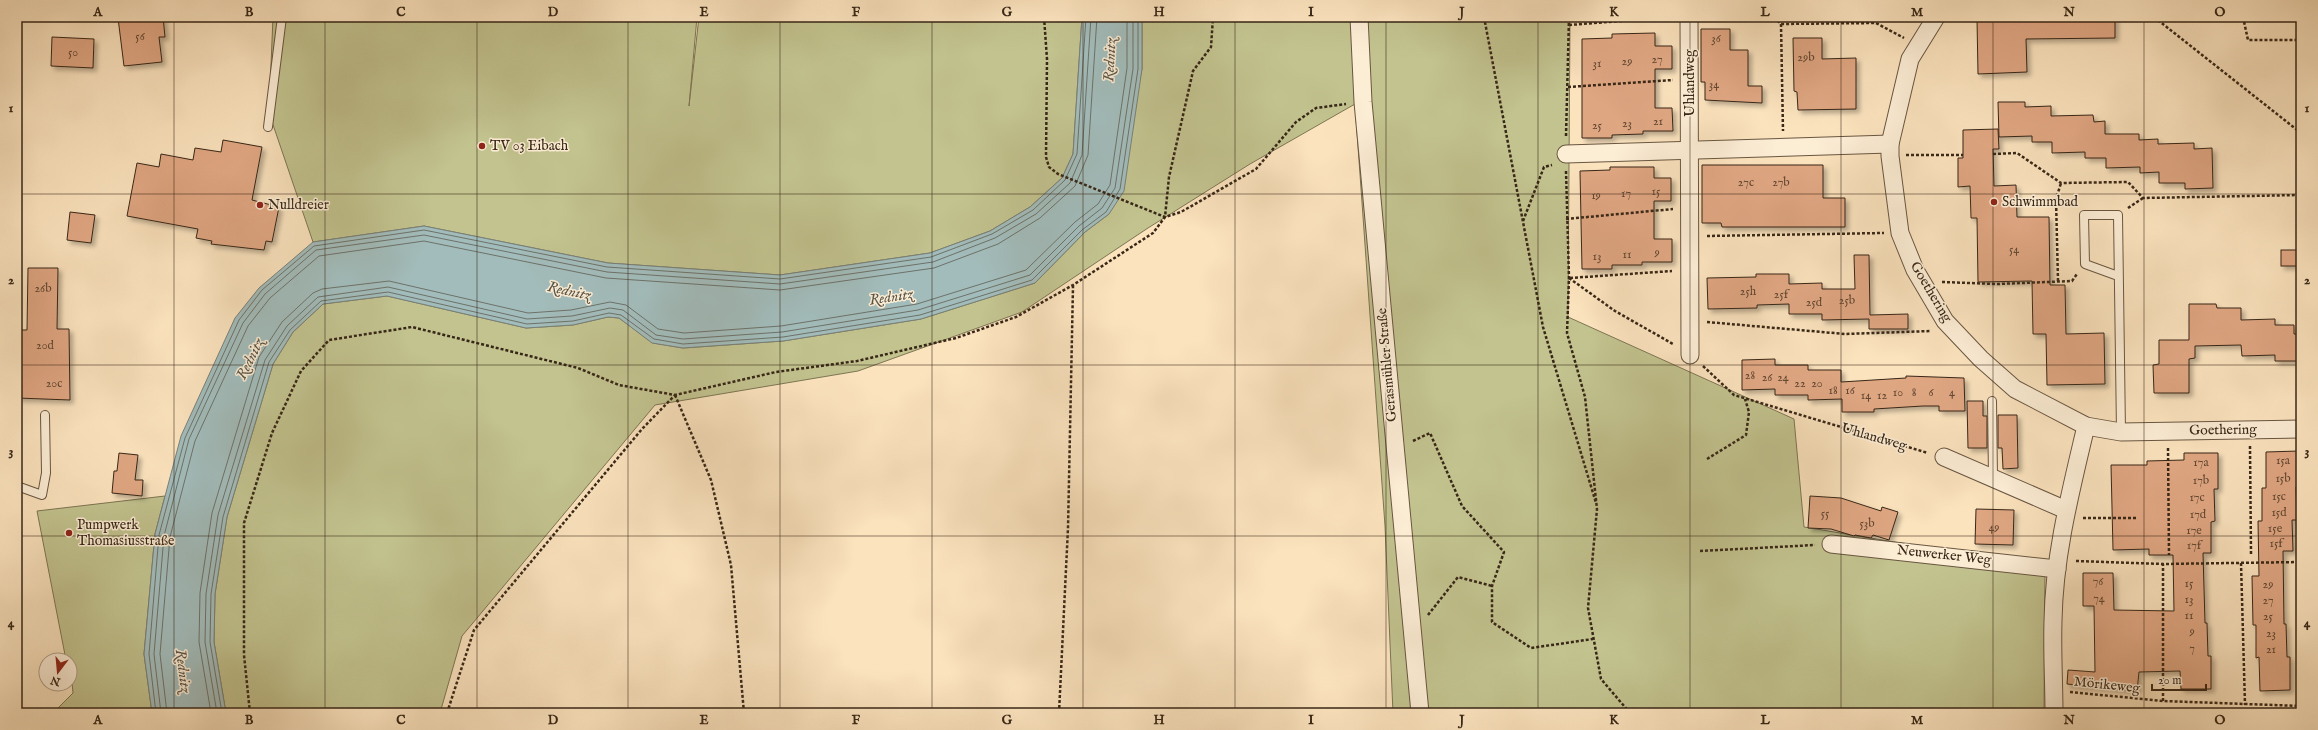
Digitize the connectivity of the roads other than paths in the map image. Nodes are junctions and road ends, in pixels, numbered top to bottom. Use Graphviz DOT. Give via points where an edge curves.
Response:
graph roads {
  1 [pos="282,17"];
  2 [pos="1359,17"];
  3 [pos="1689,17"];
  4 [pos="1936,17"];
  5 [pos="268,127"];
  6 [pos="1690,149"];
  7 [pos="1890,150"];
  8 [pos="1562,158"];
  9 [pos="2118,276"];
  10 [pos="1690,355"];
  11 [pos="1992,401"];
  12 [pos="45,415"];
  13 [pos="2086,426"];
  14 [pos="2301,429"];
  15 [pos="2121,432"];
  16 [pos="1944,457"];
  17 [pos="1993,478"];
  18 [pos="17,486"];
  19 [pos="2065,513"];
  20 [pos="1831,544"];
  21 [pos="2058,564"];
  22 [pos="1420,713"];
  23 [pos="2054,713"];
  1 -- 5 [label="lane"];
  2 -- 22 [label="street, Gerasmühler Straße" via="1363,102"];
  3 -- 6 [label="street, Uhlandweg"];
  4 -- 7 [label="street, Goethering" via="1910,59"];
  6 -- 7 [label="street" via="1783,147"];
  6 -- 8 [label="street"];
  6 -- 10 [label="street, Uhlandweg"];
  7 -- 13 [label="street, Goethering" via="1900,233 1915,270 1946,321 1981,359 2015,389"];
  9 -- 9 [label="lane" via="2118,215 2084,215 2085,264"];
  9 -- 15 [label="lane"];
  11 -- 17 [label="lane"];
  12 -- 18 [label="lane" via="46,473 42,495"];
  13 -- 15 [label="street, Goethering"];
  13 -- 19 [label="street"];
  14 -- 15 [label="street, Goethering"];
  16 -- 17 [label="street"];
  17 -- 19 [label="street"];
  19 -- 21 [label="street"];
  20 -- 21 [label="street, Neuwerker Weg"];
  21 -- 23 [label="street" via="2052,621"];
}
